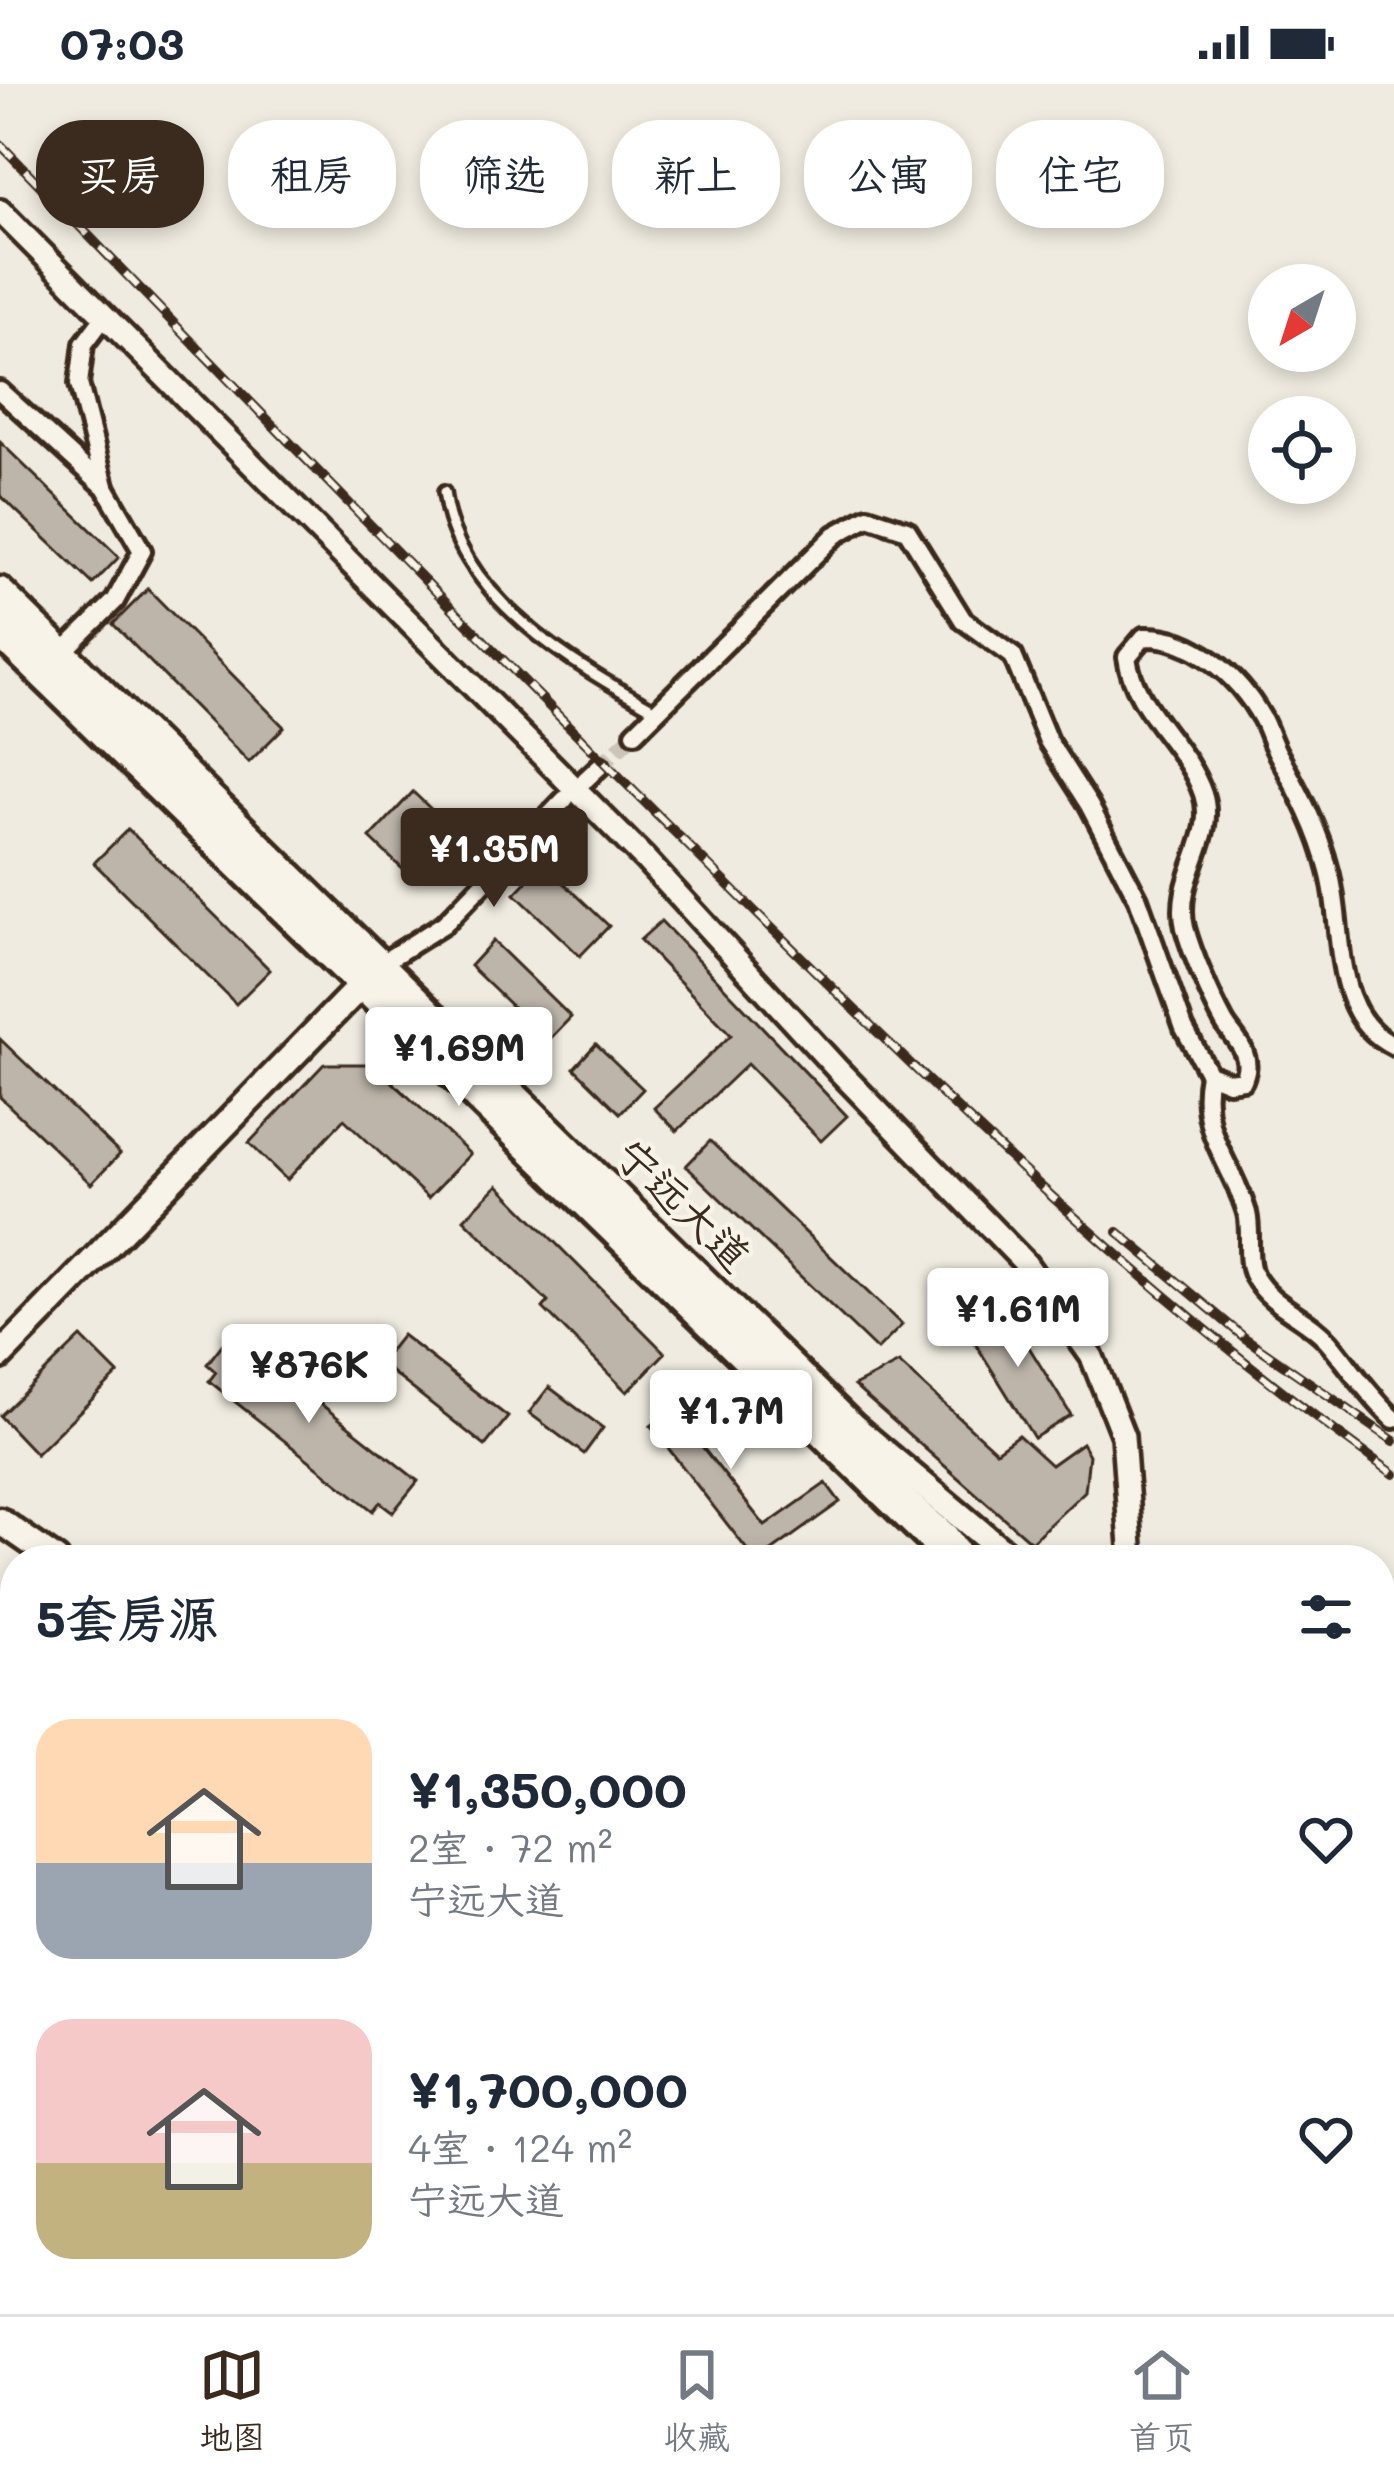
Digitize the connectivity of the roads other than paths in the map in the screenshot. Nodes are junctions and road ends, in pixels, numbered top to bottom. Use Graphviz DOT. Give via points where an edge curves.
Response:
graph roads {
  1 [pos="0,211"];
  2 [pos="105,316"];
  3 [pos="0,392"];
  4 [pos="105,487"];
  5 [pos="444,492"];
  6 [pos="0,590"];
  7 [pos="0,620"];
  8 [pos="0,641"];
  9 [pos="63,652"];
  10 [pos="657,711"];
  11 [pos="635,733"];
  12 [pos="600,766"];
  13 [pos="585,780"];
  14 [pos="565,799"];
  15 [pos="369,978"];
  16 [pos="1394,1046"];
  17 [pos="1209,1074"];
  18 [pos="0,1356"];
  19 [pos="1394,1419"];
  20 [pos="0,1521"];
  21 [pos="34,1545"];
  22 [pos="930,1545"];
  23 [pos="952,1545"];
  24 [pos="995,1545"];
  25 [pos="1131,1545"];
  1 -- 2 [label="street"];
  2 -- 4 [label="street" via="84,344 79,384"];
  2 -- 25 [label="street" via="645,860 1026,1264 1092,1357 1123,1436"];
  3 -- 4 [label="street"];
  4 -- 9 [label="street" via="142,551 115,602"];
  5 -- 10 [label="lane" via="462,547 492,592 553,649"];
  6 -- 9 [label="main road, 宁远大道"];
  7 -- 15 [label="main road, 宁远大道"];
  8 -- 15 [label="street, 宁远大道"];
  9 -- 15 [label="main road, 宁远大道"];
  10 -- 11 [label="street"];
  10 -- 17 [label="street" via="835,535 868,518 907,530 963,620 1013,656 1048,741 1138,898"];
  12 -- 13 [label="street"];
  14 -- 15 [label="street" via="444,924"];
  15 -- 18 [label="main road"];
  15 -- 22 [label="street, 宁远大道"];
  15 -- 23 [label="main road, 宁远大道"];
  15 -- 24 [label="main road, 宁远大道" via="854,1427"];
  16 -- 17 [label="street" via="1356,1009 1313,820 1262,718 1200,653 1144,638 1127,657 1129,671 1205,802 1204,831 1183,888 1185,930 1208,992 1245,1053 1243,1080"];
  17 -- 19 [label="street" via="1204,1099 1215,1146 1245,1207 1250,1271 1275,1304 1327,1338"];
  20 -- 21 [label="main road"];
}
